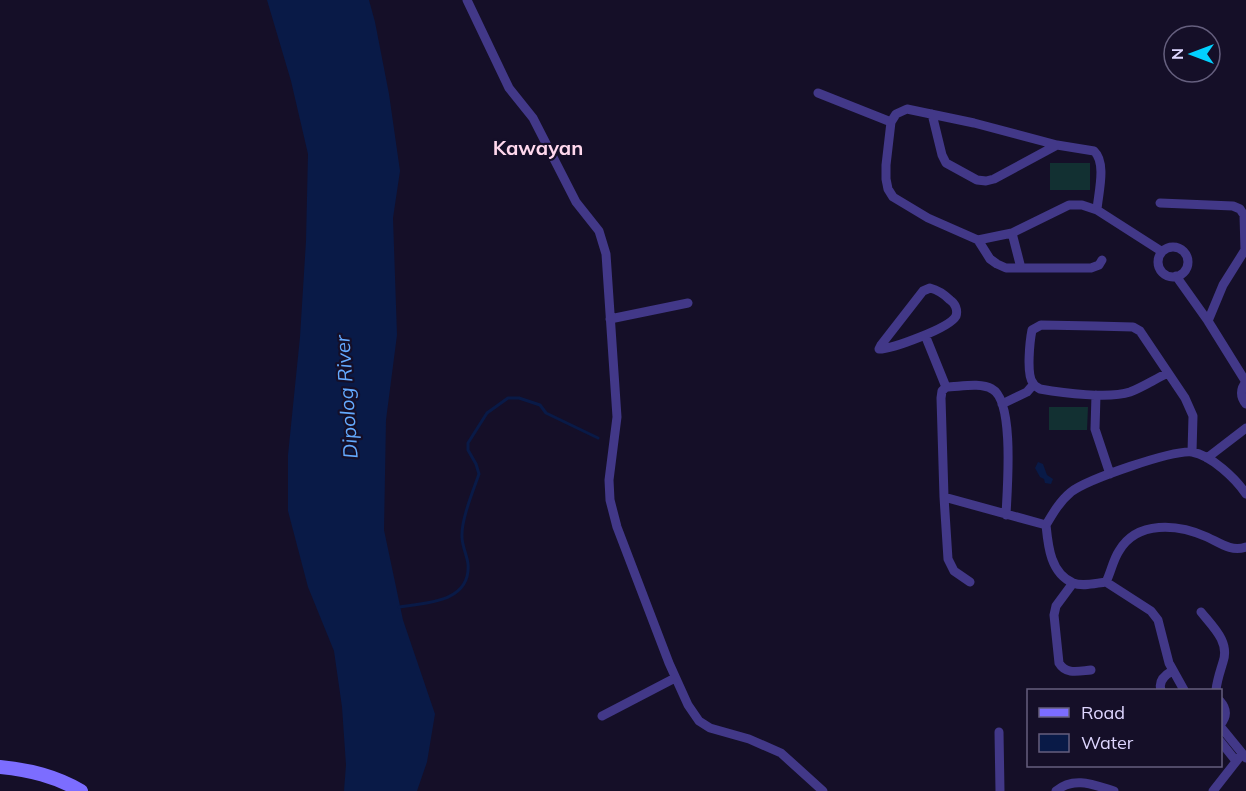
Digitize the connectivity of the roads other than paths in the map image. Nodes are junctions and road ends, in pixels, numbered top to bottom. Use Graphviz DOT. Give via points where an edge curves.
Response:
graph roads {
  1 [pos="467,0"];
  2 [pos="818,93"];
  3 [pos="932,114"];
  4 [pos="891,122"];
  5 [pos="1057,145"];
  6 [pos="1160,203"];
  7 [pos="1097,210"];
  8 [pos="1012,233"];
  9 [pos="978,240"];
  10 [pos="1161,251"];
  11 [pos="1102,260"];
  12 [pos="1022,268"];
  13 [pos="1176,276"];
  14 [pos="688,303"];
  15 [pos="610,320"];
  16 [pos="1208,321"];
  17 [pos="925,335"];
  18 [pos="1168,373"];
  19 [pos="1246,382"];
  20 [pos="1033,385"];
  21 [pos="946,387"];
  22 [pos="1096,395"];
  23 [pos="1002,404"];
  24 [pos="1246,404"];
  25 [pos="1246,428"];
  26 [pos="1192,452"];
  27 [pos="1207,458"];
  28 [pos="1110,474"];
  29 [pos="1246,494"];
  30 [pos="944,497"];
  31 [pos="1006,515"];
  32 [pos="1046,525"];
  33 [pos="1246,548"];
  34 [pos="970,582"];
  35 [pos="1107,582"];
  36 [pos="1073,583"];
  37 [pos="1201,612"];
  38 [pos="1091,670"];
  39 [pos="1172,671"];
  40 [pos="675,678"];
  41 [pos="1160,689"];
  42 [pos="1183,689"];
  43 [pos="1216,689"];
  44 [pos="1222,703"];
  45 [pos="602,716"];
  46 [pos="1222,722"];
  47 [pos="1222,727"];
  48 [pos="999,732"];
  49 [pos="1222,742"];
  50 [pos="1242,758"];
  51 [pos="0,767"];
  52 [pos="81,791"];
  53 [pos="823,791"];
  54 [pos="1000,791"];
  55 [pos="1056,791"];
  56 [pos="1114,791"];
  57 [pos="1213,791"];
  1 -- 15 [label="street" via="509,88 533,118 576,202 603,240"];
  2 -- 4 [label="street"];
  3 -- 4 [label="street" via="900,110"];
  3 -- 5 [label="street"];
  3 -- 5 [label="street" via="946,163 977,180 994,179"];
  4 -- 9 [label="street" via="886,179 893,196 928,218"];
  5 -- 7 [label="street" via="1098,155 1101,166"];
  6 -- 16 [label="street" via="1233,206 1244,215 1244,253 1226,280"];
  7 -- 8 [label="street" via="1069,206"];
  7 -- 10 [label="street"];
  8 -- 9 [label="street"];
  8 -- 12 [label="street"];
  9 -- 12 [label="street" via="997,264"];
  10 -- 13 [label="street" via="1161,271"];
  10 -- 13 [label="street" via="1174,246 1185,253 1187,265"];
  11 -- 12 [label="street" via="1091,268"];
  13 -- 16 [label="street"];
  14 -- 15 [label="street"];
  15 -- 40 [label="street" via="616,417 610,500"];
  16 -- 19 [label="street"];
  17 -- 17 [label="street" via="883,350 879,350 923,291 930,288 953,302 956,316 949,324"];
  17 -- 21 [label="street"];
  18 -- 20 [label="street" via="1140,331 1132,327 1041,325 1032,330 1030,340"];
  18 -- 22 [label="street" via="1129,392"];
  18 -- 26 [label="street" via="1192,416"];
  19 -- 24 [label="street" via="1241,395"];
  20 -- 22 [label="street"];
  20 -- 23 [label="street"];
  21 -- 23 [label="street" via="993,389"];
  21 -- 30 [label="street" via="941,398"];
  22 -- 28 [label="street" via="1095,429"];
  23 -- 31 [label="street" via="1009,460"];
  25 -- 27 [label="street"];
  26 -- 27 [label="street"];
  26 -- 28 [label="street"];
  27 -- 29 [label="street" via="1227,472"];
  28 -- 32 [label="street" via="1071,492"];
  30 -- 31 [label="street"];
  30 -- 34 [label="street" via="950,565"];
  31 -- 32 [label="street"];
  32 -- 36 [label="street" via="1054,564"];
  33 -- 35 [label="street" via="1234,549 1175,527 1146,530 1126,541"];
  35 -- 36 [label="street"];
  35 -- 39 [label="street" via="1151,611 1158,620"];
  36 -- 38 [label="street" via="1054,615 1059,663 1071,672"];
  37 -- 43 [label="street" via="1225,647"];
  39 -- 41 [label="street" via="1162,678"];
  39 -- 42 [label="street"];
  40 -- 45 [label="street"];
  40 -- 53 [label="street" via="699,721 782,753"];
  44 -- 46 [label="street"];
  47 -- 50 [label="street"];
  48 -- 54 [label="street"];
  49 -- 50 [label="street"];
  50 -- 57 [label="street"];
  51 -- 52 [label="main road" via="60,779"];
  55 -- 56 [label="street" via="1075,782"];
}
